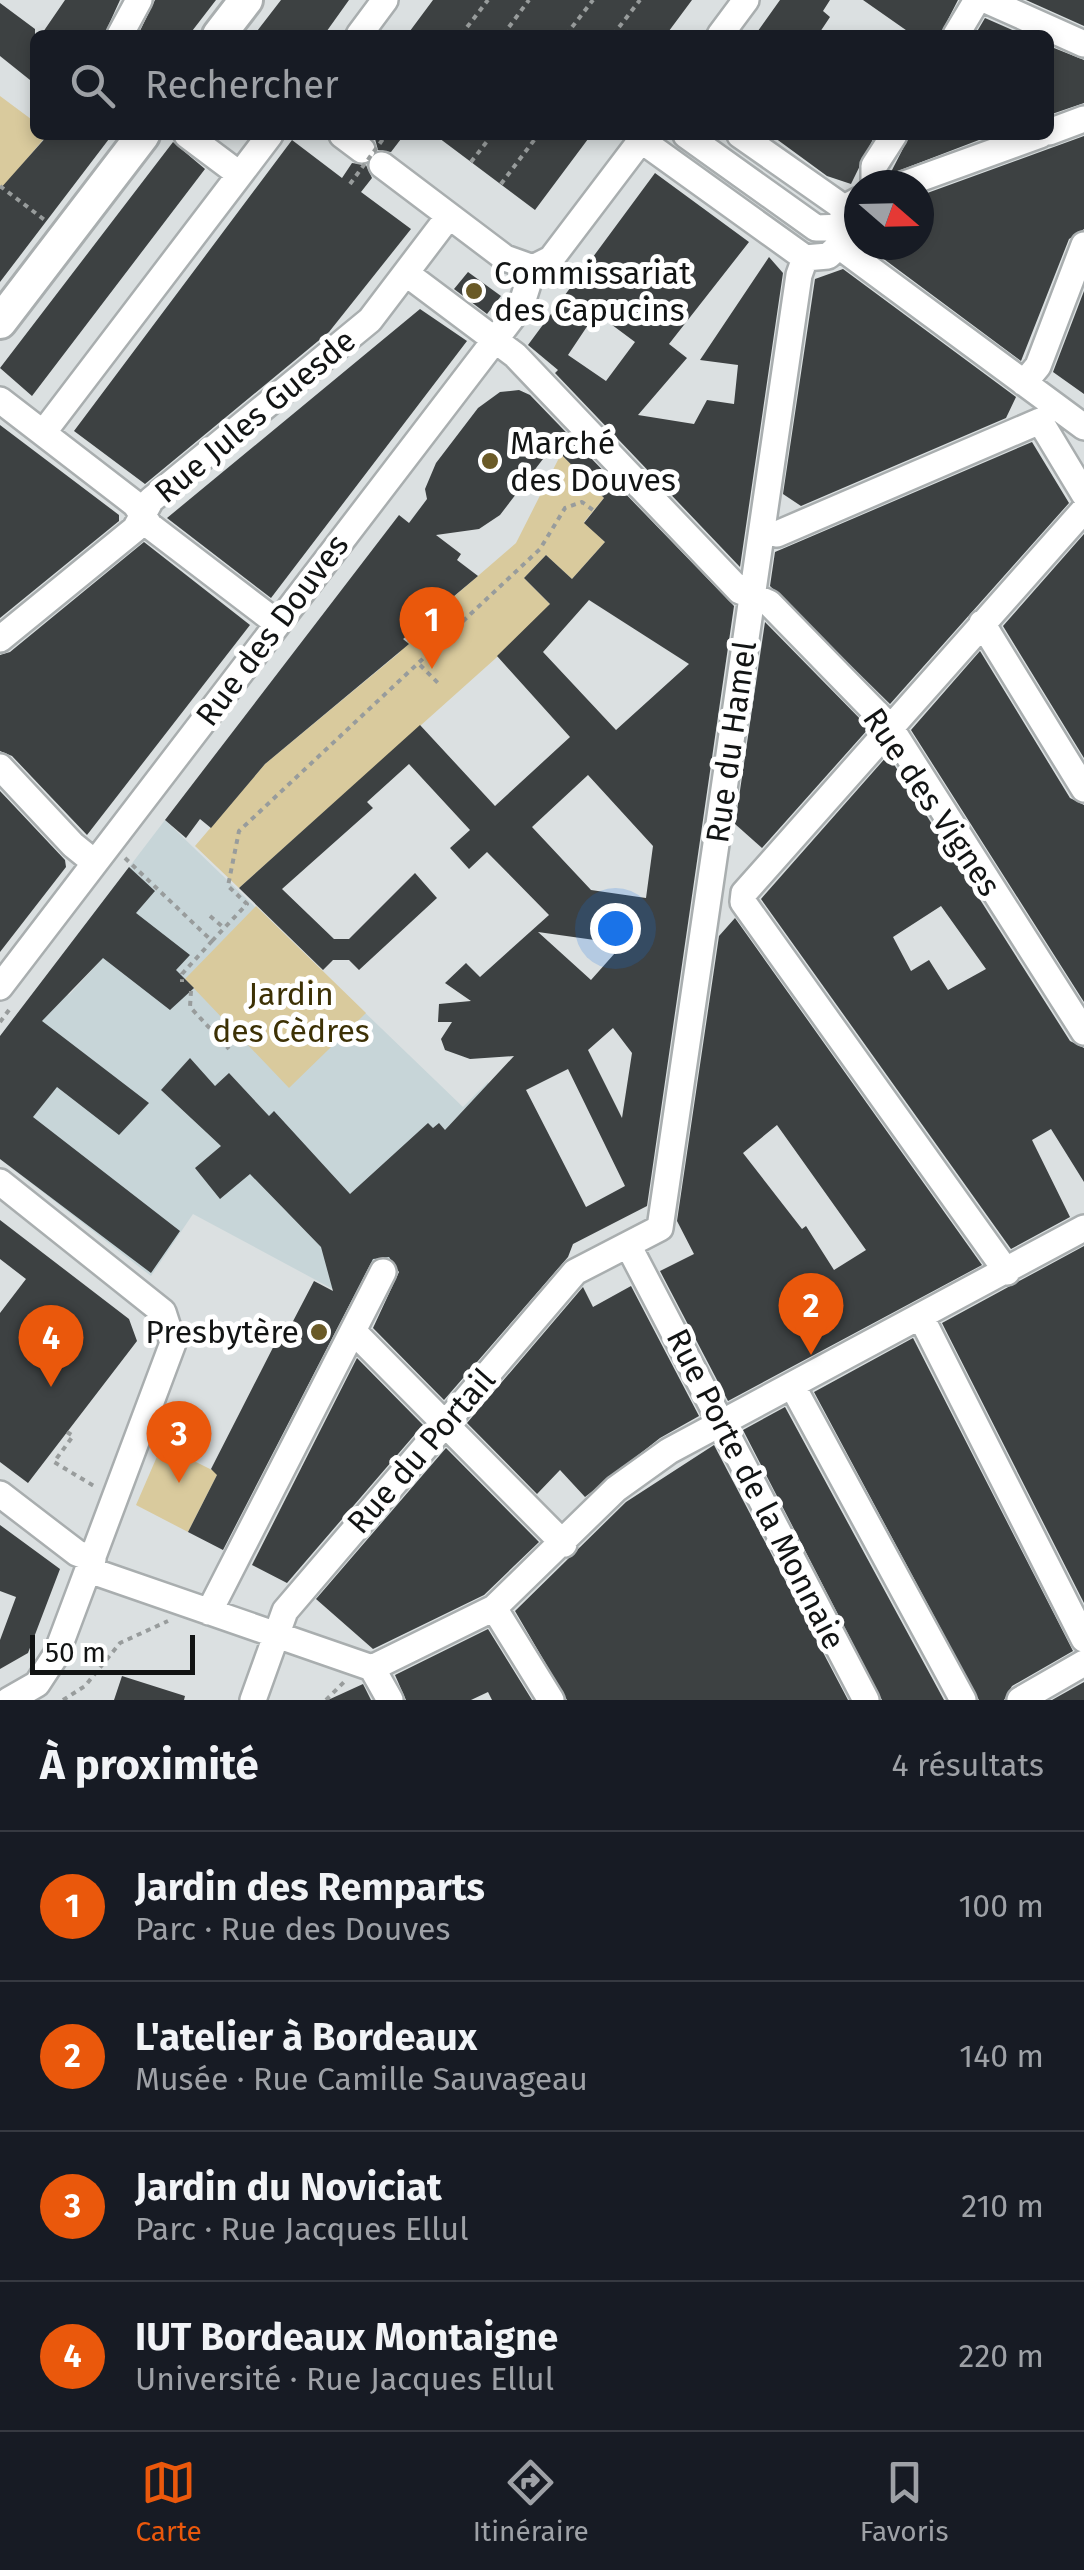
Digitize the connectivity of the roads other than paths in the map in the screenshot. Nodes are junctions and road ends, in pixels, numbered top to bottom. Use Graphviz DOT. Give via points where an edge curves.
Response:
graph roads {
  1 [pos="140,0"];
  2 [pos="385,0"];
  3 [pos="746,0"];
  4 [pos="977,0"];
  5 [pos="986,0"];
  6 [pos="123,30"];
  7 [pos="362,30"];
  8 [pos="724,30"];
  9 [pos="959,30"];
  10 [pos="1053,30"];
  11 [pos="1054,31"];
  12 [pos="1084,44"];
  13 [pos="1084,119"];
  14 [pos="1054,130"];
  15 [pos="139,140"];
  16 [pos="194,140"];
  17 [pos="266,140"];
  18 [pos="641,140"];
  19 [pos="645,140"];
  20 [pos="693,140"];
  21 [pos="746,140"];
  22 [pos="891,140"];
  23 [pos="1026,140"];
  24 [pos="362,150"];
  25 [pos="874,170"];
  26 [pos="934,173"];
  27 [pos="239,174"];
  28 [pos="449,216"];
  29 [pos="844,218"];
  30 [pos="844,221"];
  31 [pos="844,224"];
  32 [pos="1084,246"];
  33 [pos="890,260"];
  34 [pos="802,266"];
  35 [pos="533,268"];
  36 [pos="407,274"];
  37 [pos="0,322"];
  38 [pos="495,339"];
  39 [pos="1024,383"];
  40 [pos="0,400"];
  41 [pos="1046,412"];
  42 [pos="1084,427"];
  43 [pos="43,434"];
  44 [pos="1084,494"];
  45 [pos="1084,510"];
  46 [pos="142,514"];
  47 [pos="762,531"];
  48 [pos="753,596"];
  49 [pos="277,623"];
  50 [pos="982,623"];
  51 [pos="0,639"];
  52 [pos="890,727"];
  53 [pos="6,784"];
  54 [pos="1084,789"];
  55 [pos="94,862"];
  56 [pos="710,889"];
  57 [pos="744,893"];
  58 [pos="0,986"];
  59 [pos="1084,1032"];
  60 [pos="0,1182"];
  61 [pos="1084,1229"];
  62 [pos="628,1245"];
  63 [pos="383,1272"];
  64 [pos="1006,1272"];
  65 [pos="921,1317"];
  66 [pos="353,1332"];
  67 [pos="792,1385"];
  68 [pos="446,1423"];
  69 [pos="722,1423"];
  70 [pos="0,1494"];
  71 [pos="564,1544"];
  72 [pos="91,1564"];
  73 [pos="494,1608"];
  74 [pos="209,1612"];
  75 [pos="276,1635"];
  76 [pos="1084,1639"];
  77 [pos="1084,1663"];
  78 [pos="372,1668"];
  79 [pos="9,1700"];
  80 [pos="253,1700"];
  81 [pos="390,1700"];
  82 [pos="551,1700"];
  83 [pos="866,1700"];
  84 [pos="963,1700"];
  85 [pos="1020,1700"];
  1 -- 6 [label="street"];
  2 -- 7 [label="street"];
  3 -- 8 [label="street"];
  4 -- 9 [label="street"];
  5 -- 10 [label="street"];
  11 -- 12 [label="street"];
  13 -- 14 [label="street"];
  15 -- 37 [label="main road"];
  16 -- 27 [label="street"];
  17 -- 27 [label="street"];
  18 -- 35 [label="street" via="552,259"];
  19 -- 34 [label="street"];
  20 -- 30 [label="street" via="816,228"];
  21 -- 29 [label="street"];
  22 -- 25 [label="street"];
  23 -- 26 [label="street"];
  24 -- 28 [label="street"];
  27 -- 43 [label="street"];
  28 -- 35 [label="street" via="505,258"];
  28 -- 36 [label="street, Rue Jules Guesde"];
  31 -- 34 [label="street" via="828,256"];
  32 -- 39 [label="street" via="1038,366"];
  33 -- 39 [label="street"];
  34 -- 47 [label="street, Rue du Hamel"];
  35 -- 38 [label="street, Rue des Douves" via="521,306"];
  36 -- 38 [label="street, Rue des Vignes"];
  36 -- 46 [label="street, Rue Jules Guesde" via="370,320 150,500"];
  38 -- 48 [label="street, Rue des Vignes" via="740,591"];
  38 -- 49 [label="street, Rue des Douves"];
  39 -- 41 [label="street"];
  40 -- 43 [label="street"];
  41 -- 42 [label="street"];
  41 -- 44 [label="street"];
  41 -- 47 [label="street" via="777,534"];
  43 -- 46 [label="street"];
  45 -- 50 [label="street"];
  46 -- 49 [label="street"];
  46 -- 51 [label="street, Rue Jules Guesde" via="135,529"];
  47 -- 48 [label="street, Rue du Hamel"];
  48 -- 52 [label="street, Rue des Vignes" via="768,603"];
  48 -- 56 [label="street, Rue du Hamel"];
  49 -- 55 [label="street, Rue des Douves"];
  50 -- 52 [label="street"];
  50 -- 54 [label="street"];
  52 -- 57 [label="street"];
  52 -- 59 [label="street, Rue des Vignes"];
  53 -- 55 [label="street"];
  55 -- 58 [label="street, Rue des Douves"];
  56 -- 57 [label="street"];
  56 -- 62 [label="street, Rue du Hamel" via="660,1228"];
  57 -- 64 [label="street" via="743,902"];
  60 -- 72 [label="street" via="163,1312 171,1328 170,1356"];
  61 -- 64 [label="street"];
  62 -- 68 [label="street, Rue du Portail" via="575,1272"];
  62 -- 69 [label="street, Rue Porte de la Monnaie"];
  63 -- 66 [label="street"];
  64 -- 65 [label="street"];
  65 -- 67 [label="street"];
  65 -- 76 [label="street"];
  66 -- 68 [label="street"];
  66 -- 74 [label="street"];
  67 -- 69 [label="street"];
  67 -- 84 [label="street"];
  68 -- 71 [label="street"];
  68 -- 75 [label="street, Rue du Portail" via="301,1590"];
  69 -- 71 [label="street" via="639,1471"];
  69 -- 83 [label="street, Rue Porte de la Monnaie"];
  70 -- 72 [label="street"];
  71 -- 73 [label="street"];
  72 -- 74 [label="street"];
  72 -- 79 [label="street" via="56,1655 37,1684"];
  73 -- 78 [label="street"];
  73 -- 82 [label="street"];
  74 -- 75 [label="street"];
  75 -- 78 [label="street"];
  75 -- 80 [label="street, Rue du Portail"];
  77 -- 85 [label="street"];
  78 -- 81 [label="street"];
}
